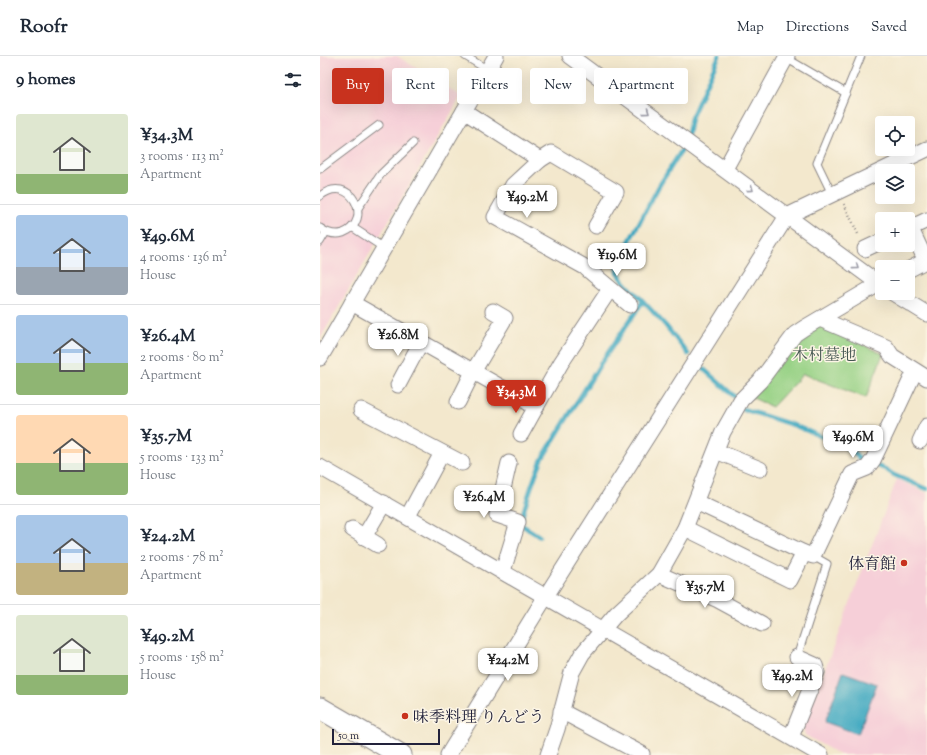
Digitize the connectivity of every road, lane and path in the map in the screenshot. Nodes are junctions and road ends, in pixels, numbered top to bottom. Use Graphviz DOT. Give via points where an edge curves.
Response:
graph roads {
  1 [pos="465,56"];
  2 [pos="496,56"];
  3 [pos="570,56"];
  4 [pos="861,56"];
  5 [pos="787,57"];
  6 [pos="485,68"];
  7 [pos="489,68"];
  8 [pos="846,93"];
  9 [pos="468,104"];
  10 [pos="464,111"];
  11 [pos="379,125"];
  12 [pos="413,142"];
  13 [pos="927,149"];
  14 [pos="540,160"];
  15 [pos="320,168"];
  16 [pos="725,169"];
  17 [pos="832,194"];
  18 [pos="320,196"];
  19 [pos="358,208"];
  20 [pos="787,216"];
  21 [pos="927,220"];
  22 [pos="915,225"];
  23 [pos="596,226"];
  24 [pos="352,228"];
  25 [pos="323,230"];
  26 [pos="915,240"];
  27 [pos="320,242"];
  28 [pos="875,244"];
  29 [pos="384,248"];
  30 [pos="865,249"];
  31 [pos="926,261"];
  32 [pos="915,266"];
  33 [pos="875,280"];
  34 [pos="875,287"];
  35 [pos="610,289"];
  36 [pos="904,300"];
  37 [pos="352,303"];
  38 [pos="630,305"];
  39 [pos="494,311"];
  40 [pos="927,314"];
  41 [pos="820,318"];
  42 [pos="421,342"];
  43 [pos="320,358"];
  44 [pos="473,372"];
  45 [pos="921,375"];
  46 [pos="398,385"];
  47 [pos="458,402"];
  48 [pos="536,407"];
  49 [pos="360,410"];
  50 [pos="927,426"];
  51 [pos="521,434"];
  52 [pos="920,440"];
  53 [pos="716,451"];
  54 [pos="442,453"];
  55 [pos="462,463"];
  56 [pos="509,463"];
  57 [pos="320,467"];
  58 [pos="760,469"];
  59 [pos="696,502"];
  60 [pos="384,503"];
  61 [pos="408,516"];
  62 [pos="685,528"];
  63 [pos="378,545"];
  64 [pos="809,554"];
  65 [pos="502,571"];
  66 [pos="659,574"];
  67 [pos="546,596"];
  68 [pos="762,624"];
  69 [pos="603,629"];
  70 [pos="797,657"];
  71 [pos="320,708"];
  72 [pos="561,711"];
  73 [pos="791,737"];
  74 [pos="642,754"];
  75 [pos="401,755"];
  76 [pos="448,755"];
  77 [pos="548,755"];
  78 [pos="821,755"];
  1 -- 6 [label="lane"];
  2 -- 7 [label="street"];
  3 -- 16 [label="street, one-way"];
  4 -- 8 [label="lane"];
  5 -- 8 [label="lane"];
  5 -- 16 [label="street"];
  8 -- 17 [label="lane" via="817,163"];
  9 -- 10 [label="street"];
  10 -- 14 [label="street"];
  10 -- 29 [label="street"];
  11 -- 15 [label="lane"];
  12 -- 19 [label="lane" via="382,174"];
  13 -- 17 [label="street"];
  14 -- 23 [label="street" via="551,152 616,192"];
  14 -- 35 [label="street" via="513,185 492,223 579,261"];
  16 -- 20 [label="street, one-way"];
  17 -- 20 [label="street"];
  18 -- 19 [label="lane" via="332,189 346,191 356,201"];
  19 -- 24 [label="lane" via="356,222"];
  20 -- 33 [label="street, one-way"];
  20 -- 67 [label="street"];
  21 -- 22 [label="street"];
  24 -- 25 [label="lane" via="339,234"];
  24 -- 29 [label="lane"];
  25 -- 27 [label="lane"];
  26 -- 31 [label="street"];
  28 -- 30 [label="street"];
  29 -- 37 [label="street"];
  31 -- 32 [label="street"];
  34 -- 41 [label="street"];
  35 -- 38 [label="street"];
  35 -- 48 [label="street" via="561,363"];
  36 -- 40 [label="street"];
  37 -- 42 [label="street"];
  37 -- 43 [label="street"];
  39 -- 44 [label="street" via="505,318"];
  41 -- 45 [label="street" via="886,347 892,356"];
  41 -- 53 [label="street" via="796,334 760,381 741,400 723,432"];
  42 -- 44 [label="street"];
  42 -- 46 [label="street"];
  44 -- 47 [label="street"];
  44 -- 48 [label="street"];
  45 -- 64 [label="street" via="873,460 867,468 852,474"];
  48 -- 51 [label="street"];
  49 -- 54 [label="street"];
  50 -- 52 [label="street"];
  53 -- 58 [label="street"];
  53 -- 59 [label="street"];
  54 -- 55 [label="street"];
  54 -- 61 [label="street"];
  56 -- 65 [label="street" via="497,515 518,522"];
  57 -- 60 [label="street"];
  59 -- 62 [label="street"];
  59 -- 64 [label="street"];
  60 -- 61 [label="street"];
  60 -- 63 [label="street" via="358,533"];
  61 -- 65 [label="street"];
  62 -- 64 [label="street" via="790,580"];
  62 -- 66 [label="street"];
  64 -- 70 [label="lane" via="827,564"];
  65 -- 67 [label="street"];
  66 -- 68 [label="street" via="718,600"];
  66 -- 69 [label="street"];
  67 -- 69 [label="street"];
  67 -- 76 [label="street"];
  69 -- 72 [label="street" via="582,654 572,672"];
  69 -- 73 [label="street"];
  70 -- 73 [label="street" via="815,665 817,672"];
  71 -- 75 [label="street"];
  72 -- 74 [label="street"];
  72 -- 77 [label="street"];
  73 -- 78 [label="street"];
}
